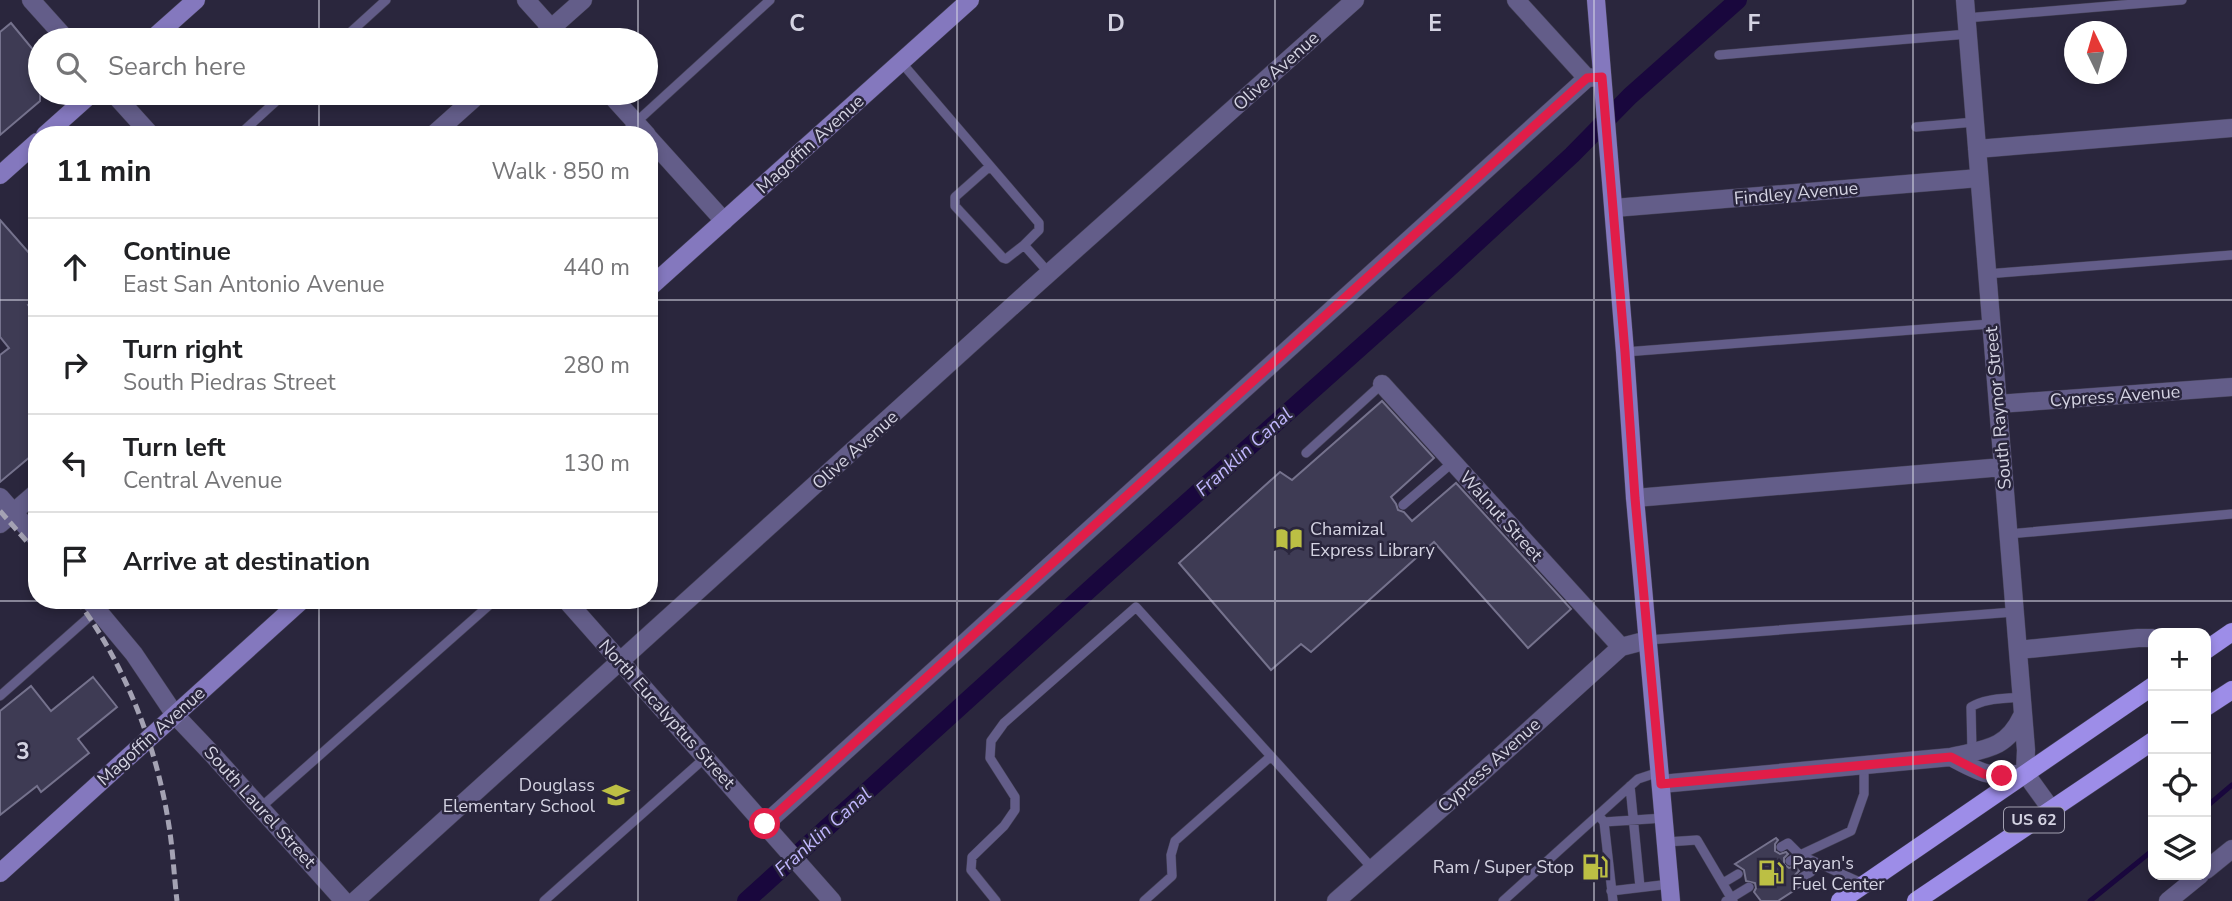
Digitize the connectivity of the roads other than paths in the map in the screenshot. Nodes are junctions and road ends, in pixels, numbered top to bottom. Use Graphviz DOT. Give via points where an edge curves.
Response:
graph roads {
  1 [pos="31,0"];
  2 [pos="196,0"];
  3 [pos="386,0"];
  4 [pos="526,0"];
  5 [pos="583,0"];
  6 [pos="770,0"];
  7 [pos="970,0"];
  8 [pos="1355,0"];
  9 [pos="1517,0"];
  10 [pos="1596,0"];
  11 [pos="2182,0"];
  12 [pos="1966,17"];
  13 [pos="56,28"];
  14 [pos="164,28"];
  15 [pos="355,28"];
  16 [pos="545,28"];
  17 [pos="557,28"];
  18 [pos="1719,55"];
  19 [pos="901,62"];
  20 [pos="1594,77"];
  21 [pos="79,105"];
  22 [pos="124,105"];
  23 [pos="272,105"];
  24 [pos="467,105"];
  25 [pos="620,105"];
  26 [pos="1975,122"];
  27 [pos="55,126"];
  28 [pos="143,126"];
  29 [pos="249,126"];
  30 [pos="443,126"];
  31 [pos="639,126"];
  32 [pos="650,126"];
  33 [pos="1916,127"];
  34 [pos="2232,128"];
  35 [pos="658,148"];
  36 [pos="1977,149"];
  37 [pos="28,150"];
  38 [pos="990,166"];
  39 [pos="0,175"];
  40 [pos="1979,178"];
  41 [pos="1614,208"];
  42 [pos="724,221"];
  43 [pos="1024,245"];
  44 [pos="2232,255"];
  45 [pos="1049,273"];
  46 [pos="1986,274"];
  47 [pos="658,280"];
  48 [pos="1990,324"];
  49 [pos="1625,352"];
  50 [pos="1382,384"];
  51 [pos="2232,387"];
  52 [pos="1998,404"];
  53 [pos="1306,453"];
  54 [pos="1453,462"];
  55 [pos="2003,467"];
  56 [pos="0,497"];
  57 [pos="1635,498"];
  58 [pos="28,500"];
  59 [pos="1403,505"];
  60 [pos="14,512"];
  61 [pos="2232,514"];
  62 [pos="0,524"];
  63 [pos="28,528"];
  64 [pos="2008,534"];
  65 [pos="89,609"];
  66 [pos="96,609"];
  67 [pos="292,609"];
  68 [pos="485,609"];
  69 [pos="574,609"];
  70 [pos="2014,612"];
  71 [pos="2232,632"];
  72 [pos="2148,638"];
  73 [pos="1648,640"];
  74 [pos="1621,647"];
  75 [pos="2211,647"];
  76 [pos="2018,650"];
  77 [pos="621,661"];
  78 [pos="2148,689"];
  79 [pos="2232,690"];
  80 [pos="0,696"];
  81 [pos="2021,697"];
  82 [pos="2211,704"];
  83 [pos="174,715"];
  84 [pos="2022,716"];
  85 [pos="2148,744"];
  86 [pos="1972,752"];
  87 [pos="1270,757"];
  88 [pos="1951,757"];
  89 [pos="706,758"];
  90 [pos="1864,765"];
  91 [pos="2025,773"];
  92 [pos="1660,778"];
  93 [pos="1630,786"];
  94 [pos="261,808"];
  95 [pos="2051,809"];
  96 [pos="1664,818"];
  97 [pos="1601,819"];
  98 [pos="1633,820"];
  99 [pos="765,824"];
  100 [pos="1666,842"];
  101 [pos="1781,847"];
  102 [pos="2232,849"];
  103 [pos="1800,855"];
  104 [pos="1790,861"];
  105 [pos="2211,866"];
  106 [pos="1373,869"];
  107 [pos="0,873"];
  108 [pos="1738,874"];
  109 [pos="1801,878"];
  110 [pos="2194,880"];
  111 [pos="1723,883"];
  112 [pos="1864,884"];
  113 [pos="1640,887"];
  114 [pos="1749,887"];
  115 [pos="1670,893"];
  116 [pos="1612,896"];
  117 [pos="1730,900"];
  118 [pos="344,901"];
  119 [pos="355,901"];
  120 [pos="544,901"];
  121 [pos="832,901"];
  122 [pos="996,901"];
  123 [pos="1144,901"];
  124 [pos="1336,901"];
  125 [pos="1503,901"];
  126 [pos="1839,901"];
  127 [pos="1916,901"];
  128 [pos="2168,901"];
  1 -- 13 [label="street"];
  2 -- 14 [label="street"];
  3 -- 15 [label="lane"];
  4 -- 16 [label="street"];
  5 -- 17 [label="street"];
  6 -- 32 [label="lane"];
  7 -- 19 [label="street, Magoffin Avenue"];
  8 -- 45 [label="street, Olive Avenue"];
  9 -- 20 [label="street"];
  10 -- 20 [label="street"];
  11 -- 12 [label="lane"];
  12 -- 18 [label="lane"];
  12 -- 26 [label="street, South Raynor Street"];
  19 -- 38 [label="lane"];
  19 -- 42 [label="street, Magoffin Avenue"];
  20 -- 41 [label="street" via="1605,100"];
  20 -- 99 [label="street"];
  21 -- 27 [label="street"];
  22 -- 28 [label="street"];
  23 -- 29 [label="lane"];
  24 -- 30 [label="street"];
  25 -- 31 [label="street"];
  26 -- 33 [label="lane"];
  26 -- 36 [label="street, South Raynor Street"];
  34 -- 36 [label="street"];
  35 -- 42 [label="street"];
  36 -- 40 [label="street, South Raynor Street"];
  37 -- 39 [label="street"];
  38 -- 43 [label="lane" via="1039,223 1039,230"];
  38 -- 43 [label="lane" via="954,202 1003,258"];
  40 -- 41 [label="street, Findley Avenue"];
  40 -- 46 [label="street, South Raynor Street"];
  41 -- 49 [label="street"];
  42 -- 47 [label="street, Magoffin Avenue"];
  43 -- 45 [label="lane"];
  44 -- 46 [label="lane"];
  45 -- 77 [label="street, Olive Avenue"];
  46 -- 48 [label="street, South Raynor Street"];
  48 -- 49 [label="lane"];
  48 -- 52 [label="street, South Raynor Street"];
  49 -- 57 [label="street"];
  50 -- 53 [label="lane"];
  50 -- 54 [label="street, Walnut Street"];
  51 -- 52 [label="street, Cypress Avenue"];
  52 -- 55 [label="street, South Raynor Street"];
  54 -- 59 [label="lane"];
  54 -- 74 [label="street, Walnut Street"];
  55 -- 57 [label="street"];
  55 -- 64 [label="street, South Raynor Street"];
  56 -- 60 [label="street"];
  57 -- 73 [label="street"];
  58 -- 60 [label="street"];
  60 -- 62 [label="street"];
  60 -- 63 [label="street"];
  61 -- 64 [label="lane"];
  64 -- 70 [label="street, South Raynor Street"];
  65 -- 80 [label="lane"];
  66 -- 83 [label="street, South Laurel Street" via="134,654"];
  67 -- 83 [label="street, Magoffin Avenue"];
  68 -- 94 [label="lane"];
  69 -- 77 [label="street, North Eucalyptus Street"];
  70 -- 73 [label="lane"];
  70 -- 76 [label="street, South Raynor Street"];
  71 -- 75 [label="main road"];
  72 -- 76 [label="street"];
  73 -- 74 [label="street, Cypress Avenue"];
  73 -- 92 [label="street"];
  74 -- 106 [label="street, Cypress Avenue"];
  76 -- 81 [label="street, South Raynor Street"];
  77 -- 89 [label="street, North Eucalyptus Street"];
  77 -- 119 [label="street, Olive Avenue"];
  78 -- 91 [label="main road, US 62"];
  79 -- 82 [label="main road"];
  81 -- 84 [label="street, South Raynor Street"];
  81 -- 86 [label="lane" via="1971,707"];
  83 -- 94 [label="street, South Laurel Street"];
  83 -- 107 [label="street, Magoffin Avenue"];
  84 -- 86 [label="street" via="2015,731 1998,745"];
  84 -- 91 [label="street, South Raynor Street"];
  85 -- 95 [label="main road, US 62"];
  86 -- 88 [label="street"];
  87 -- 106 [label="lane"];
  87 -- 122 [label="lane" via="1136,607 1004,723 991,741 990,758 1015,797 1016,810 972,857 971,870"];
  87 -- 123 [label="lane" via="1175,841 1171,876"];
  88 -- 90 [label="street"];
  88 -- 91 [label="street" via="1984,774"];
  89 -- 99 [label="street, North Eucalyptus Street"];
  89 -- 120 [label="lane"];
  90 -- 92 [label="street"];
  90 -- 103 [label="lane" via="1864,794 1852,831"];
  91 -- 95 [label="street"];
  91 -- 112 [label="main road, US 62"];
  92 -- 93 [label="lane" via="1638,779"];
  92 -- 96 [label="street"];
  93 -- 97 [label="lane"];
  93 -- 98 [label="lane"];
  94 -- 118 [label="street, South Laurel Street"];
  95 -- 127 [label="main road, US 62"];
  96 -- 98 [label="lane"];
  96 -- 100 [label="street"];
  97 -- 98 [label="lane"];
  97 -- 116 [label="lane" via="1609,846"];
  97 -- 125 [label="lane"];
  98 -- 113 [label="lane" via="1634,866"];
  99 -- 121 [label="street, North Eucalyptus Street"];
  100 -- 111 [label="lane" via="1697,840"];
  100 -- 115 [label="street"];
  101 -- 103 [label="lane" via="1788,843"];
  102 -- 105 [label="street"];
  103 -- 104 [label="lane"];
  103 -- 109 [label="lane" via="1811,872"];
  103 -- 112 [label="lane"];
  106 -- 124 [label="street, Cypress Avenue"];
  108 -- 111 [label="lane"];
  110 -- 128 [label="street"];
  111 -- 117 [label="lane"];
  112 -- 126 [label="main road, US 62"];
  113 -- 115 [label="lane"];
  113 -- 116 [label="lane"];
  114 -- 117 [label="lane"];
}
